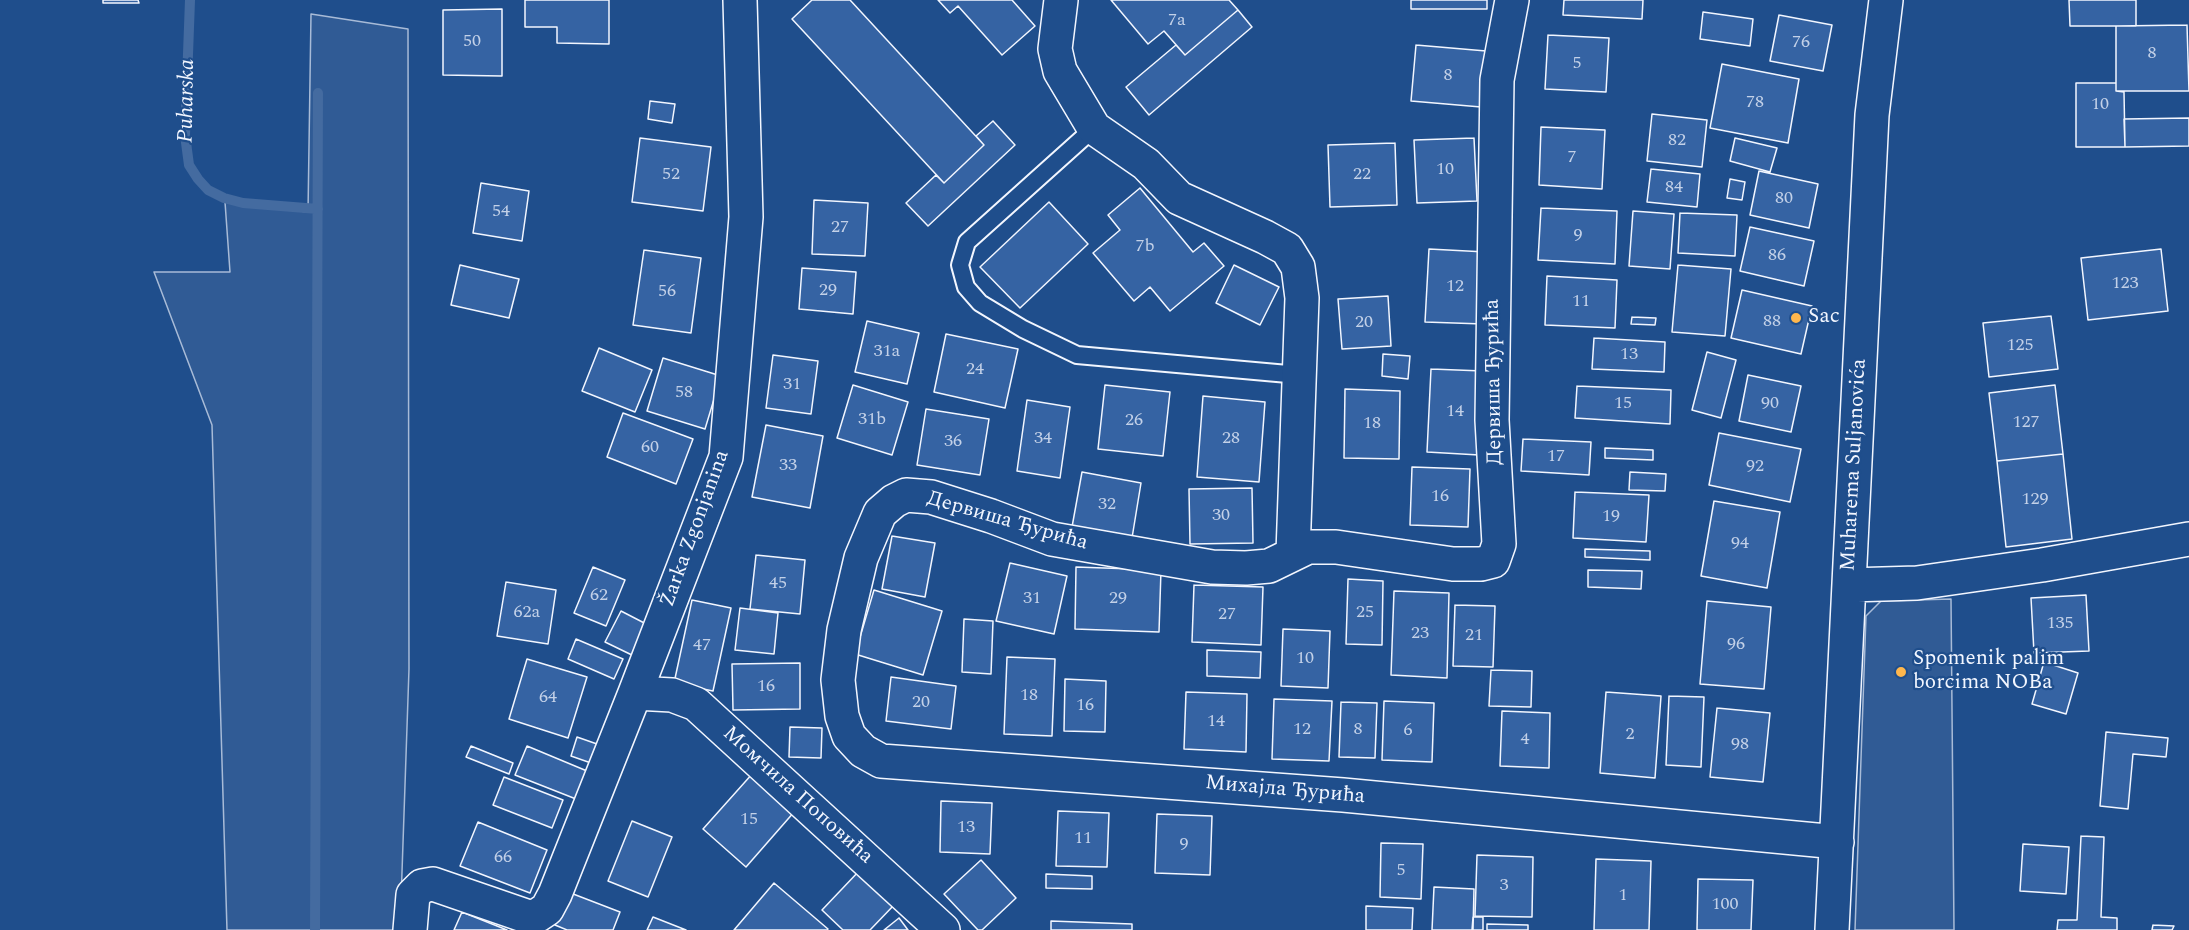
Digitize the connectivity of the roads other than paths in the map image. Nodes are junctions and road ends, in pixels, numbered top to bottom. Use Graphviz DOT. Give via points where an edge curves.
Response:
graph roads {
  1 [pos="740,0"];
  2 [pos="1061,0"];
  3 [pos="1512,0"];
  4 [pos="1886,0"];
  5 [pos="1094,128"];
  6 [pos="1299,375"];
  7 [pos="2189,539"];
  8 [pos="1293,553"];
  9 [pos="1849,585"];
  10 [pos="844,630"];
  11 [pos="635,693"];
  12 [pos="1837,842"];
  13 [pos="410,930"];
  14 [pos="943,930"];
  15 [pos="1832,930"];
  1 -- 11 [label="street, Žarka Zgonjanina" via="746,217 726,457"];
  2 -- 5 [label="street" via="1054,49 1060,71"];
  3 -- 8 [label="street, Дервиша Ђурића" via="1497,80 1492,420 1499,544 1493,561 1454,564 1336,547 1308,547"];
  4 -- 9 [label="street, Muharema Suljanovića" via="1872,115"];
  5 -- 6 [label="street" via="1146,164 1179,198 1287,249 1298,267 1302,298"];
  5 -- 6 [label="lane" via="967,242 960,265 966,287 980,303 1077,355"];
  6 -- 8 [label="street"];
  7 -- 9 [label="street" via="2042,566 1929,581"];
  8 -- 10 [label="street, Дервиша Ђурића" via="1269,566 1212,567 1052,539 931,497 906,495 880,513 871,531"];
  9 -- 12 [label="street, Muharema Suljanovića"];
  10 -- 12 [label="street, Михајла Ђурића" via="838,680 842,716 854,742 881,761 1343,795"];
  11 -- 13 [label="street, Žarka Zgonjanina" via="547,909 529,917 433,884 422,886 413,895"];
  11 -- 14 [label="street, Момчила Поповића" via="672,695 696,704"];
  12 -- 15 [label="street, Muharema Suljanovića"];
}
